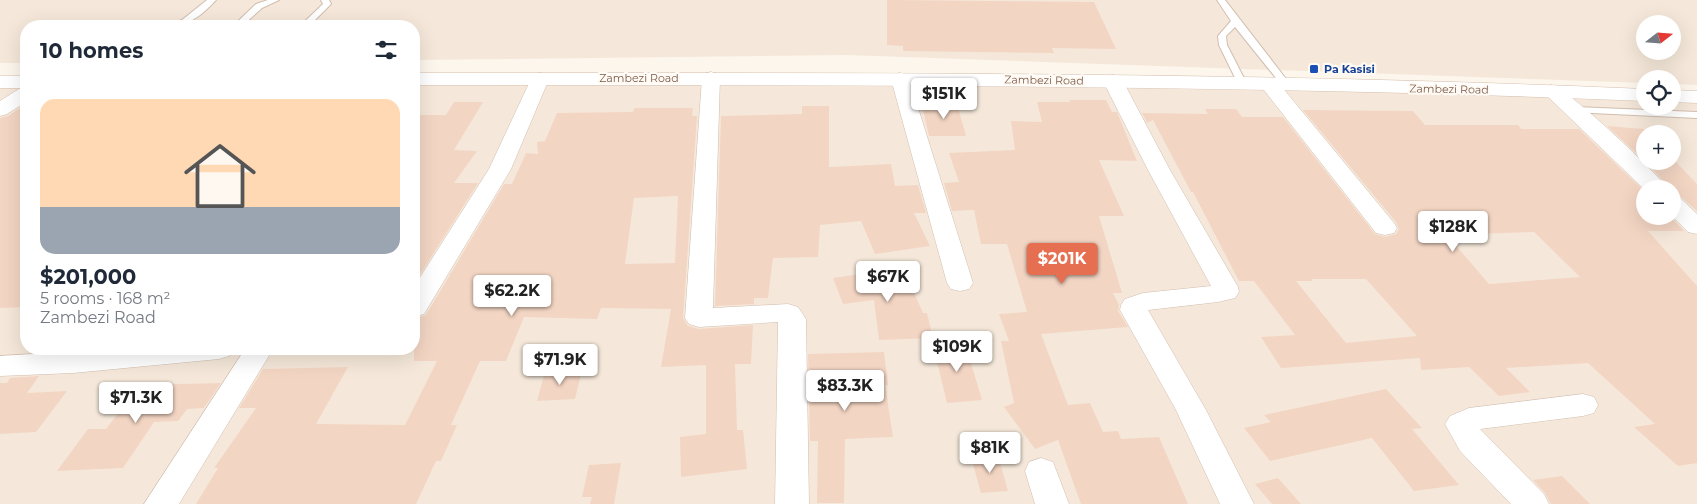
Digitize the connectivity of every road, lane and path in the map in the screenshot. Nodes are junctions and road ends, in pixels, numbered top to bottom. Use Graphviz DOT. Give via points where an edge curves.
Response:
graph roads {
  1 [pos="212,0"];
  2 [pos="276,0"];
  3 [pos="325,0"];
  4 [pos="1220,0"];
  5 [pos="189,20"];
  6 [pos="244,20"];
  7 [pos="310,20"];
  8 [pos="1235,22"];
  9 [pos="712,78"];
  10 [pos="420,79"];
  11 [pos="540,79"];
  12 [pos="900,79"];
  13 [pos="1113,81"];
  14 [pos="0,82"];
  15 [pos="20,82"];
  16 [pos="1242,84"];
  17 [pos="1279,85"];
  18 [pos="1552,91"];
  19 [pos="1636,95"];
  20 [pos="1681,96"];
  21 [pos="20,97"];
  22 [pos="1697,97"];
  23 [pos="0,110"];
  24 [pos="1575,110"];
  25 [pos="1697,114"];
  26 [pos="1649,180"];
  27 [pos="1681,212"];
  28 [pos="1697,227"];
  29 [pos="1385,228"];
  30 [pos="960,283"];
  31 [pos="420,298"];
  32 [pos="151,355"];
  33 [pos="256,355"];
  34 [pos="0,366"];
  35 [pos="1583,405"];
  36 [pos="1041,471"];
  37 [pos="161,504"];
  38 [pos="792,504"];
  39 [pos="1052,504"];
  40 [pos="1237,504"];
  41 [pos="1532,504"];
  1 -- 5 [label="lane"];
  2 -- 6 [label="lane" via="259,6"];
  3 -- 7 [label="lane" via="327,4"];
  4 -- 8 [label="lane"];
  8 -- 16 [label="lane" via="1222,36 1223,45"];
  8 -- 17 [label="lane" via="1254,44"];
  9 -- 11 [label="main road, Zambezi Road"];
  9 -- 12 [label="main road, Zambezi Road"];
  9 -- 38 [label="street" via="699,318 788,313 792,319"];
  10 -- 11 [label="main road, Zambezi Road"];
  11 -- 31 [label="street" via="500,169"];
  12 -- 13 [label="main road, Zambezi Road"];
  12 -- 30 [label="street"];
  13 -- 16 [label="main road, Zambezi Road"];
  13 -- 40 [label="street" via="1225,286 1226,292 1143,302 1134,305 1134,310 1191,410"];
  14 -- 15 [label="main road"];
  16 -- 17 [label="main road, Zambezi Road"];
  17 -- 18 [label="main road, Zambezi Road"];
  17 -- 29 [label="street"];
  18 -- 19 [label="main road, Zambezi Road"];
  18 -- 24 [label="street"];
  20 -- 22 [label="main road"];
  21 -- 23 [label="street"];
  24 -- 25 [label="lane"];
  24 -- 26 [label="street"];
  27 -- 28 [label="street"];
  32 -- 34 [label="street"];
  33 -- 37 [label="street"];
  35 -- 41 [label="street" via="1469,419 1461,424 1471,442"];
  36 -- 39 [label="street"];
}
